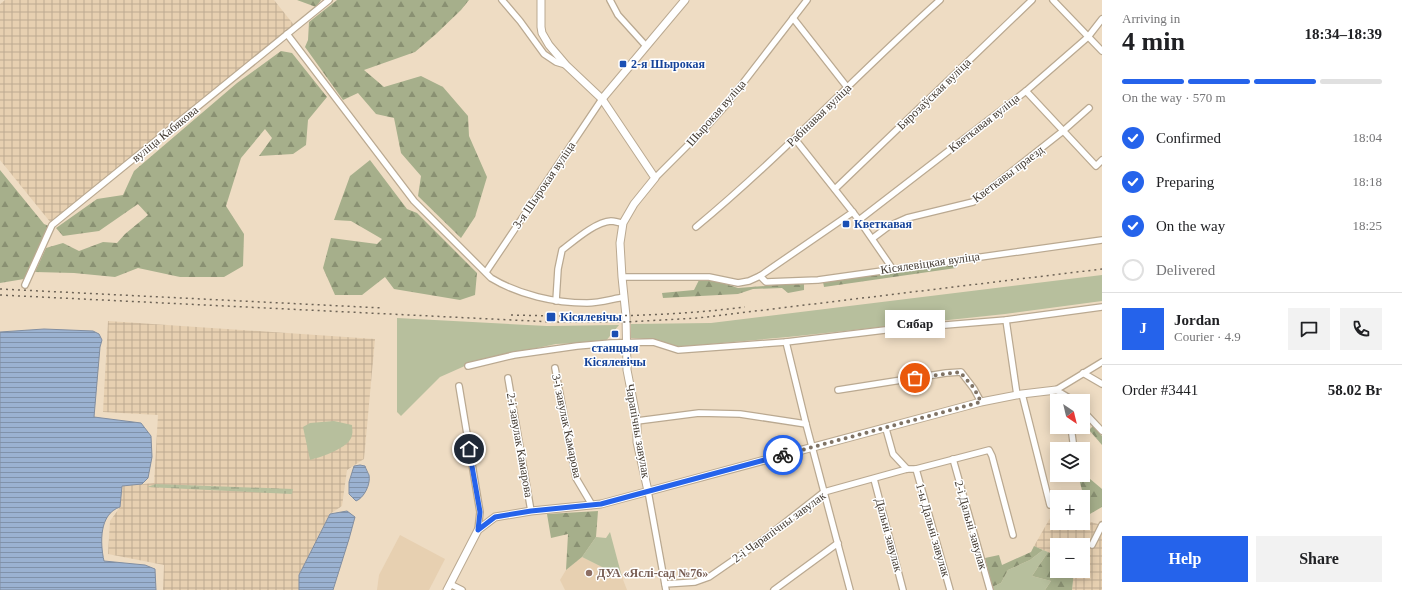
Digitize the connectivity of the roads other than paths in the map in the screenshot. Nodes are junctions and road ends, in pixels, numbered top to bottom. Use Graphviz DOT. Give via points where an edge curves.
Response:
graph roads {
  1 [pos="329,0"];
  2 [pos="502,0"];
  3 [pos="541,0"];
  4 [pos="610,0"];
  5 [pos="685,0"];
  6 [pos="807,0"];
  7 [pos="940,0"];
  8 [pos="1032,0"];
  9 [pos="1053,0"];
  10 [pos="793,18"];
  11 [pos="1102,19"];
  12 [pos="287,34"];
  13 [pos="1088,37"];
  14 [pos="646,46"];
  15 [pos="1102,51"];
  16 [pos="566,65"];
  17 [pos="847,87"];
  18 [pos="1026,91"];
  19 [pos="602,99"];
  20 [pos="1088,108"];
  21 [pos="1063,131"];
  22 [pos="795,139"];
  23 [pos="1102,160"];
  24 [pos="655,178"];
  25 [pos="835,189"];
  26 [pos="853,212"];
  27 [pos="859,220"];
  28 [pos="623,223"];
  29 [pos="696,227"];
  30 [pos="873,238"];
  31 [pos="1102,240"];
  32 [pos="892,268"];
  33 [pos="486,272"];
  34 [pos="760,276"];
  35 [pos="622,277"];
  36 [pos="26,285"];
  37 [pos="624,297"];
  38 [pos="556,301"];
  39 [pos="1102,307"];
  40 [pos="1006,320"];
  41 [pos="786,342"];
  42 [pos="626,343"];
  43 [pos="1102,362"];
  44 [pos="468,366"];
  45 [pos="555,368"];
  46 [pos="1083,373"];
  47 [pos="508,378"];
  48 [pos="1102,384"];
  49 [pos="459,386"];
  50 [pos="838,390"];
  51 [pos="1056,390"];
  52 [pos="1019,394"];
  53 [pos="1062,394"];
  54 [pos="981,402"];
  55 [pos="1090,418"];
  56 [pos="637,421"];
  57 [pos="806,424"];
  58 [pos="886,429"];
  59 [pos="1102,431"];
  60 [pos="812,447"];
  61 [pos="953,459"];
  62 [pos="907,469"];
  63 [pos="916,469"];
  64 [pos="874,479"];
  65 [pos="648,491"];
  66 [pos="824,492"];
  67 [pos="1050,505"];
  68 [pos="592,506"];
  69 [pos="531,511"];
  70 [pos="1102,525"];
  71 [pos="478,530"];
  72 [pos="1012,536"];
  73 [pos="838,543"];
  74 [pos="1092,545"];
  75 [pos="449,587"];
  76 [pos="666,587"];
  77 [pos="462,590"];
  78 [pos="774,590"];
  79 [pos="850,590"];
  80 [pos="903,590"];
  81 [pos="950,590"];
  82 [pos="990,590"];
  1 -- 12 [label="street, вуліца Кабякова"];
  2 -- 16 [label="street" via="544,54"];
  3 -- 16 [label="street" via="542,33"];
  4 -- 14 [label="street" via="618,16"];
  5 -- 14 [label="street"];
  6 -- 10 [label="street, Шырокая вуліца"];
  7 -- 17 [label="street, Рабінавая вуліца"];
  8 -- 25 [label="street, Бярозаўская вуліца"];
  9 -- 13 [label="street"];
  10 -- 17 [label="street"];
  10 -- 24 [label="street, Шырокая вуліца" via="708,126"];
  11 -- 13 [label="street, Кветкавая вуліца"];
  12 -- 33 [label="street" via="414,201"];
  12 -- 36 [label="street, вуліца Кабякова" via="52,225"];
  13 -- 15 [label="street"];
  13 -- 18 [label="street, Кветкавая вуліца"];
  14 -- 19 [label="street"];
  16 -- 19 [label="street"];
  17 -- 22 [label="street, Рабінавая вуліца"];
  18 -- 21 [label="street"];
  18 -- 27 [label="street, Кветкавая вуліца"];
  19 -- 24 [label="street"];
  19 -- 33 [label="street, 3-я Шырокая вуліца"];
  20 -- 21 [label="street, Кветкавы праезд"];
  21 -- 23 [label="street" via="1096,166"];
  21 -- 30 [label="street, Кветкавы праезд" via="973,202 907,218"];
  22 -- 25 [label="street"];
  22 -- 29 [label="street, Рабінавая вуліца"];
  24 -- 28 [label="street, Шырокая вуліца" via="634,204"];
  25 -- 26 [label="street"];
  26 -- 27 [label="street"];
  26 -- 34 [label="street"];
  27 -- 30 [label="street"];
  28 -- 35 [label="street, Шырокая вуліца" via="620,243"];
  28 -- 38 [label="street" via="603,223 562,250"];
  30 -- 32 [label="street"];
  31 -- 32 [label="street, Кісялевіцкая вуліца"];
  32 -- 34 [label="street, Кісялевіцкая вуліца" via="818,280 766,282"];
  33 -- 38 [label="street" via="500,284"];
  34 -- 35 [label="street" via="738,283 708,277"];
  35 -- 37 [label="street, Шырокая вуліца"];
  37 -- 38 [label="street" via="588,303"];
  37 -- 42 [label="street, Шырокая вуліца"];
  39 -- 40 [label="street"];
  40 -- 41 [label="street" via="885,330"];
  40 -- 52 [label="street"];
  41 -- 42 [label="street" via="678,350 653,342"];
  41 -- 57 [label="street"];
  42 -- 44 [label="street" via="540,350"];
  42 -- 56 [label="street, Чарапічны завулак" via="627,370"];
  43 -- 46 [label="street"];
  45 -- 68 [label="street, 3-і завулак Камарова" via="576,478"];
  46 -- 48 [label="street"];
  46 -- 51 [label="street"];
  47 -- 69 [label="street, 2-і завулак Камарова"];
  49 -- 71 [label="street" via="480,512"];
  50 -- 54 [label="street" via="960,372 974,388"];
  51 -- 52 [label="street"];
  51 -- 53 [label="street"];
  52 -- 54 [label="street"];
  52 -- 67 [label="street"];
  54 -- 58 [label="street"];
  55 -- 59 [label="street"];
  56 -- 57 [label="street" via="699,413 740,414"];
  56 -- 65 [label="street, Чарапічны завулак" via="637,442"];
  57 -- 60 [label="street"];
  58 -- 60 [label="street"];
  58 -- 62 [label="street" via="894,454"];
  60 -- 65 [label="street"];
  60 -- 66 [label="street"];
  61 -- 63 [label="street, 2-і Чарапічны завулак"];
  61 -- 72 [label="street, 2-і Чарапічны завулак" via="988,450 992,456"];
  61 -- 82 [label="street, 2-і Дальні завулак"];
  62 -- 63 [label="street, 2-і Чарапічны завулак"];
  62 -- 64 [label="street, 2-і Чарапічны завулак"];
  63 -- 81 [label="street, 1-ы Дальні завулак"];
  64 -- 66 [label="street, 2-і Чарапічны завулак"];
  64 -- 80 [label="street, Дальні завулак"];
  65 -- 68 [label="street"];
  65 -- 76 [label="street, Чарапічны завулак"];
  66 -- 73 [label="street"];
  66 -- 76 [label="street, 2-і Чарапічны завулак" via="764,539 709,577"];
  68 -- 69 [label="street"];
  69 -- 71 [label="street" via="495,517"];
  70 -- 74 [label="street"];
  71 -- 75 [label="street"];
  73 -- 78 [label="street"];
  73 -- 79 [label="street"];
  75 -- 77 [label="street"];
}
